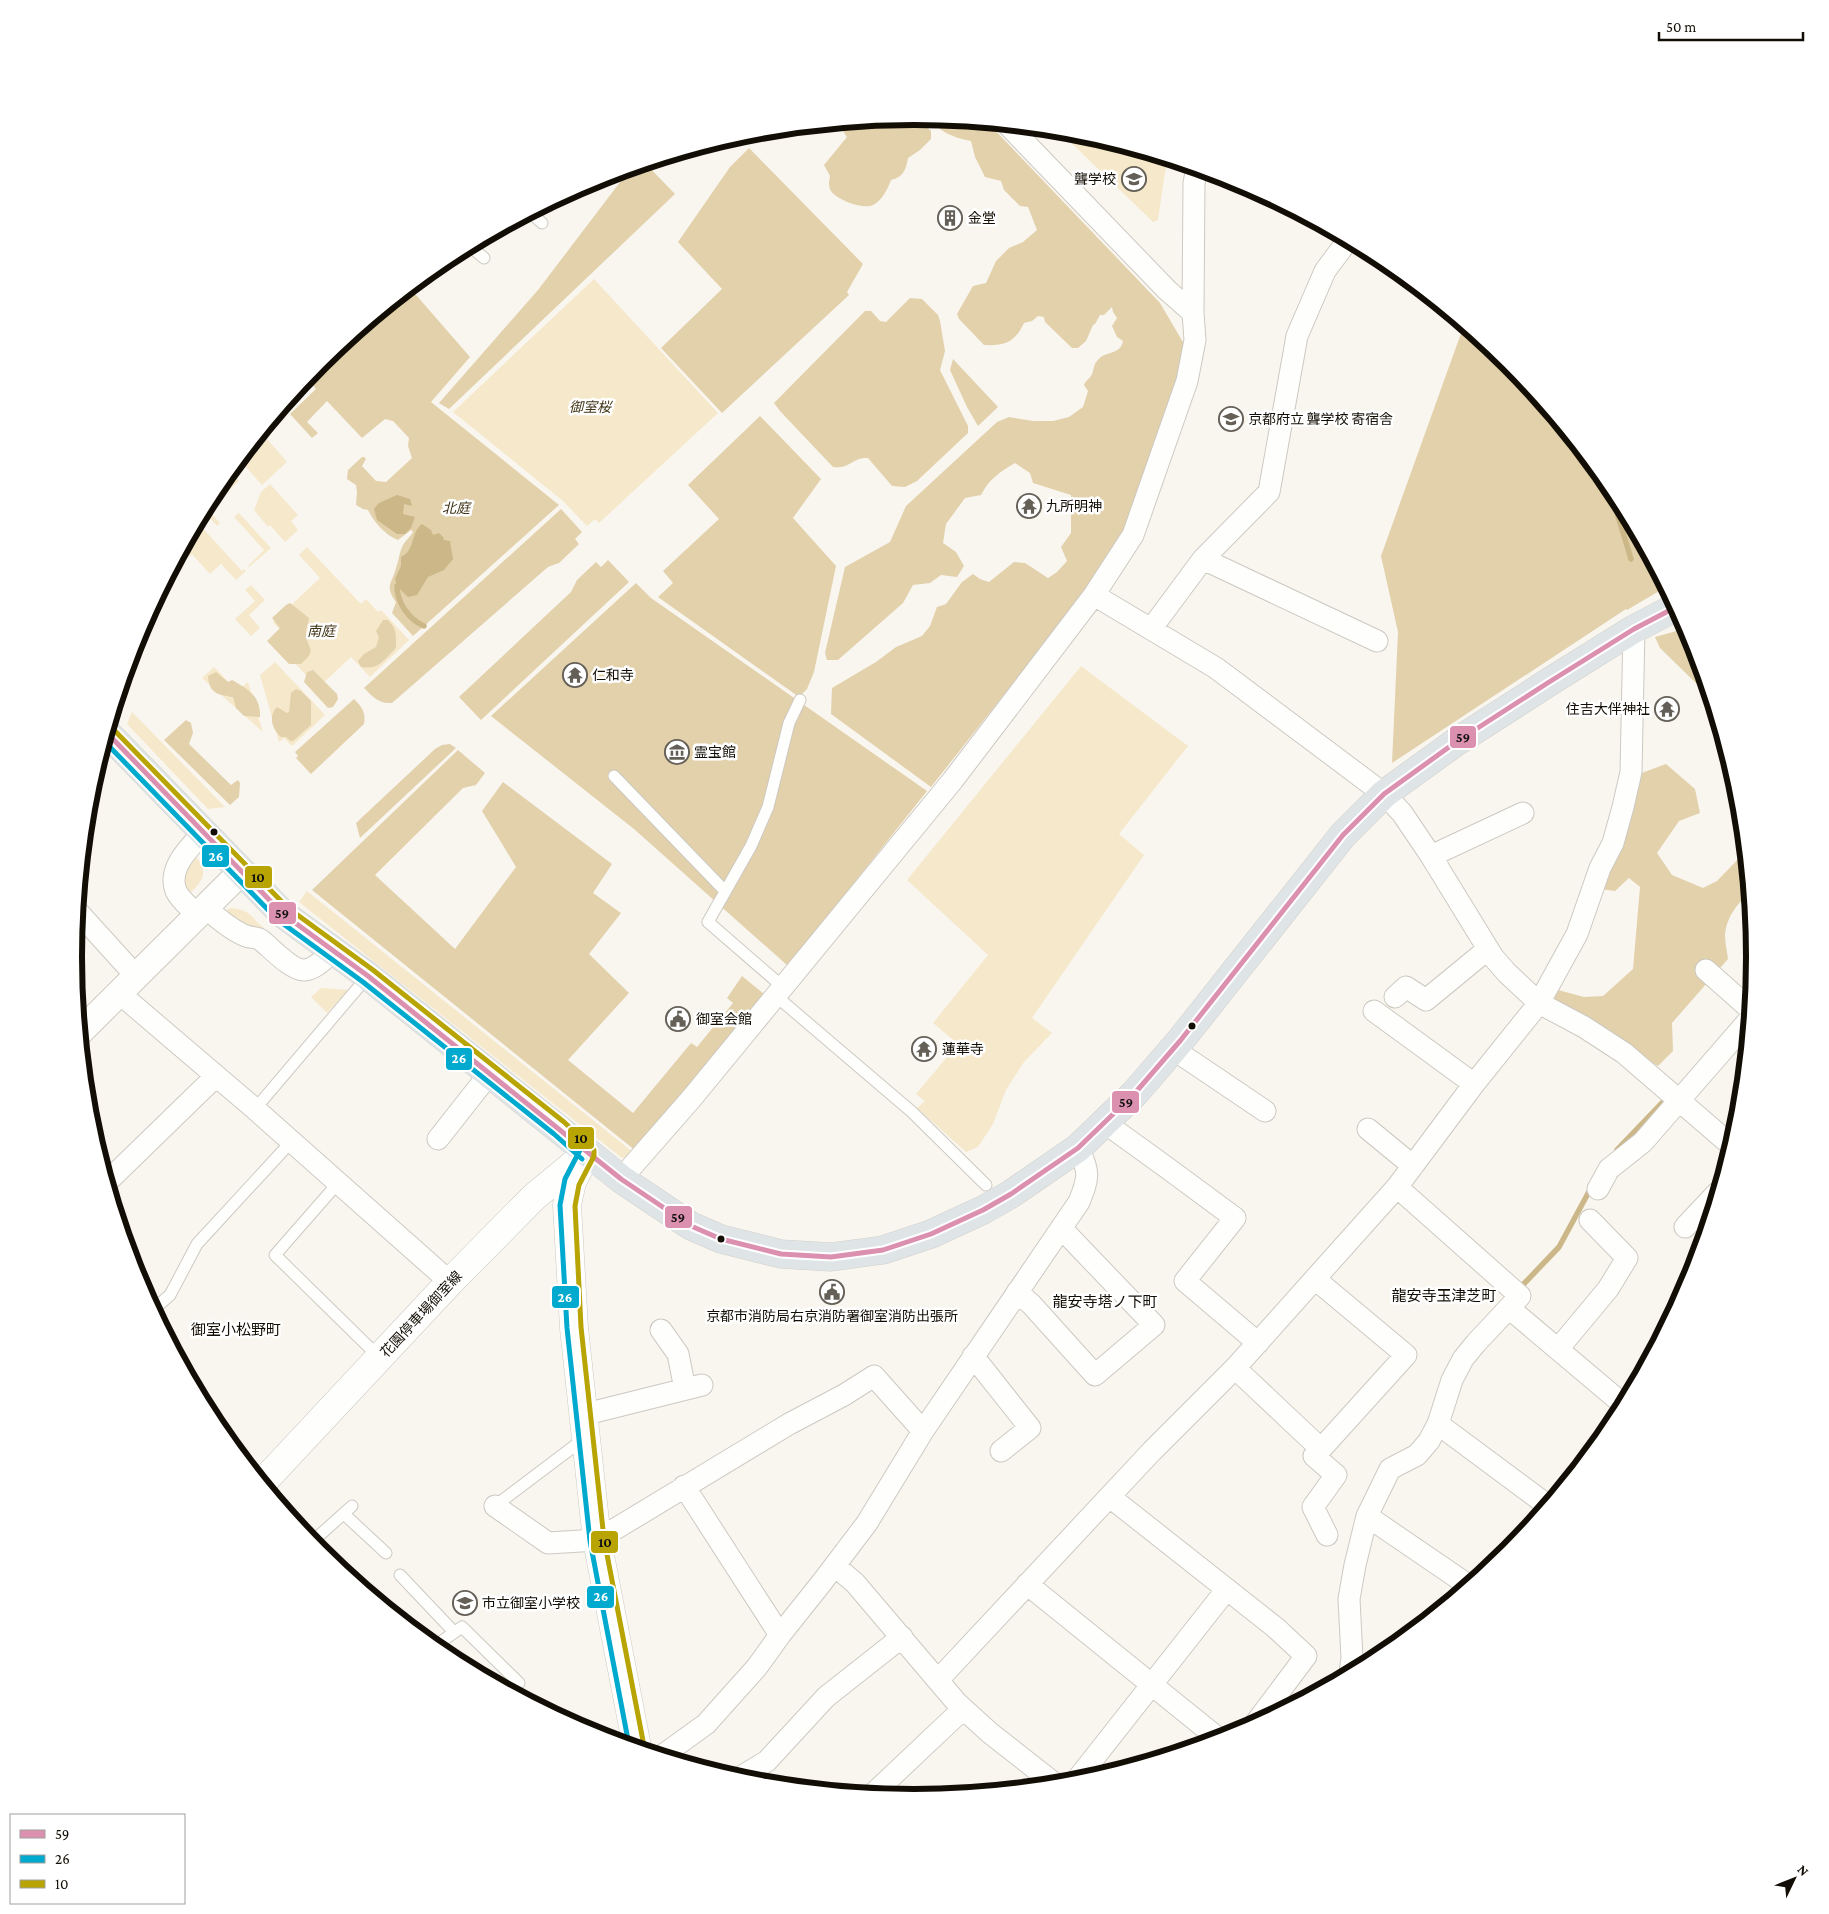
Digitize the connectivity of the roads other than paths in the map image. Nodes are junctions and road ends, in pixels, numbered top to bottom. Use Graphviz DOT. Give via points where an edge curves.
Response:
graph roads {
  1 [pos="1013,131"];
  2 [pos="1196,174"];
  3 [pos="535,217"];
  4 [pos="542,223"];
  5 [pos="1344,245"];
  6 [pos="475,251"];
  7 [pos="484,258"];
  8 [pos="1193,313"];
  9 [pos="1204,559"];
  10 [pos="1094,595"];
  11 [pos="1670,610"];
  12 [pos="1151,629"];
  13 [pos="1634,629"];
  14 [pos="1377,641"];
  15 [pos="800,700"];
  16 [pos="112,738"];
  17 [pos="614,776"];
  18 [pos="1384,794"];
  19 [pos="1523,813"];
  20 [pos="204,833"];
  21 [pos="1431,856"];
  22 [pos="241,872"];
  23 [pos="725,891"];
  24 [pos="201,911"];
  25 [pos="83,920"];
  26 [pos="1488,948"];
  27 [pos="334,951"];
  28 [pos="1706,970"];
  29 [pos="368,976"];
  30 [pos="127,985"];
  31 [pos="779,992"];
  32 [pos="1395,997"];
  33 [pos="1540,1003"];
  34 [pos="1745,1005"];
  35 [pos="1374,1011"];
  36 [pos="86,1026"];
  37 [pos="1743,1027"];
  38 [pos="1173,1049"];
  39 [pos="490,1073"];
  40 [pos="216,1077"];
  41 [pos="1474,1084"];
  42 [pos="1679,1100"];
  43 [pos="255,1109"];
  44 [pos="1265,1111"];
  45 [pos="1105,1124"];
  46 [pos="1368,1129"];
  47 [pos="438,1140"];
  48 [pos="1726,1141"];
  49 [pos="291,1142"];
  50 [pos="1078,1148"];
  51 [pos="587,1153"];
  52 [pos="1413,1166"];
  53 [pos="112,1177"];
  54 [pos="621,1179"];
  55 [pos="338,1183"];
  56 [pos="986,1185"];
  57 [pos="1397,1187"];
  58 [pos="1598,1190"];
  59 [pos="1709,1203"];
  60 [pos="1590,1220"];
  61 [pos="1685,1227"];
  62 [pos="1061,1228"];
  63 [pos="1315,1279"];
  64 [pos="450,1282"];
  65 [pos="1017,1292"];
  66 [pos="159,1304"];
  67 [pos="1509,1308"];
  68 [pos="661,1330"];
  69 [pos="1258,1342"];
  70 [pos="1558,1349"];
  71 [pos="973,1356"];
  72 [pos="380,1358"];
  73 [pos="1235,1368"];
  74 [pos="1618,1400"];
  75 [pos="1438,1424"];
  76 [pos="584,1426"];
  77 [pos="923,1431"];
  78 [pos="1321,1449"];
  79 [pos="1001,1451"];
  80 [pos="266,1478"];
  81 [pos="684,1486"];
  82 [pos="1110,1497"];
  83 [pos="1543,1502"];
  84 [pos="495,1506"];
  85 [pos="1367,1516"];
  86 [pos="1327,1535"];
  87 [pos="318,1537"];
  88 [pos="597,1540"];
  89 [pos="386,1553"];
  90 [pos="835,1566"];
  91 [pos="400,1575"];
  92 [pos="1464,1582"];
  93 [pos="1028,1584"];
  94 [pos="1227,1589"];
  95 [pos="454,1632"];
  96 [pos="780,1635"];
  97 [pos="902,1637"];
  98 [pos="442,1642"];
  99 [pos="1355,1663"];
  100 [pos="938,1680"];
  101 [pos="1152,1684"];
  102 [pos="516,1687"];
  103 [pos="963,1709"];
  104 [pos="1265,1711"];
  105 [pos="1212,1734"];
  106 [pos="636,1741"];
  107 [pos="668,1751"];
  108 [pos="748,1772"];
  109 [pos="1083,1772"];
  110 [pos="1047,1778"];
  111 [pos="881,1788"];
  1 -- 8 [label="street"];
  2 -- 8 [label="street"];
  3 -- 4 [label="lane"];
  5 -- 9 [label="street" via="1325,271 1297,336 1268,492"];
  6 -- 7 [label="lane"];
  8 -- 10 [label="street" via="1195,340 1187,381 1133,536"];
  9 -- 12 [label="street"];
  9 -- 14 [label="street"];
  10 -- 12 [label="street"];
  10 -- 31 [label="street" via="953,780"];
  11 -- 13 [label="main road"];
  12 -- 18 [label="street" via="1216,668"];
  13 -- 18 [label="main road" via="1464,737"];
  13 -- 33 [label="street" via="1631,772 1623,807 1613,843 1600,868 1577,934"];
  15 -- 23 [label="lane" via="789,723 768,806 751,846"];
  16 -- 20 [label="main road"];
  17 -- 23 [label="lane"];
  18 -- 21 [label="street" via="1402,813"];
  18 -- 38 [label="main road" via="1342,835"];
  19 -- 21 [label="street"];
  20 -- 22 [label="main road"];
  20 -- 24 [label="street" via="176,866 174,880 176,892"];
  21 -- 26 [label="street"];
  22 -- 24 [label="street"];
  22 -- 27 [label="main road" via="283,914"];
  23 -- 31 [label="lane" via="708,922"];
  24 -- 27 [label="street" via="247,936 258,938 294,968 305,970 314,967"];
  24 -- 30 [label="street"];
  25 -- 30 [label="street"];
  26 -- 32 [label="street" via="1426,1000 1406,987"];
  26 -- 33 [label="street" via="1507,973"];
  27 -- 29 [label="main road"];
  28 -- 34 [label="street"];
  29 -- 39 [label="main road"];
  29 -- 43 [label="lane"];
  30 -- 36 [label="street"];
  30 -- 40 [label="street"];
  31 -- 54 [label="street"];
  31 -- 56 [label="lane" via="912,1112"];
  33 -- 41 [label="street"];
  33 -- 42 [label="street" via="1624,1052"];
  35 -- 41 [label="street"];
  37 -- 42 [label="street"];
  38 -- 44 [label="street"];
  38 -- 45 [label="main road"];
  39 -- 47 [label="street"];
  39 -- 51 [label="main road"];
  40 -- 43 [label="street"];
  40 -- 53 [label="street"];
  41 -- 52 [label="street"];
  42 -- 48 [label="street"];
  42 -- 58 [label="street" via="1643,1142 1609,1169"];
  43 -- 49 [label="street"];
  45 -- 50 [label="main road"];
  45 -- 69 [label="street" via="1235,1218 1185,1281"];
  46 -- 52 [label="street"];
  49 -- 55 [label="street"];
  49 -- 66 [label="lane" via="197,1244 170,1294"];
  50 -- 54 [label="main road" via="1011,1194 931,1234 883,1250 831,1257 781,1254 721,1239 691,1226"];
  50 -- 62 [label="street" via="1087,1165 1087,1182 1079,1202"];
  51 -- 54 [label="main road"];
  51 -- 64 [label="main road, 花園停車場御室線" via="534,1197"];
  51 -- 76 [label="main road" via="572,1182 567,1205"];
  52 -- 57 [label="street"];
  55 -- 64 [label="street"];
  55 -- 72 [label="lane" via="275,1255"];
  57 -- 63 [label="street"];
  57 -- 67 [label="street" via="1520,1296"];
  59 -- 61 [label="street"];
  60 -- 70 [label="street" via="1627,1258 1608,1289"];
  62 -- 65 [label="street"];
  62 -- 65 [label="street" via="1154,1325 1095,1374"];
  63 -- 69 [label="street"];
  63 -- 78 [label="street" via="1406,1355"];
  64 -- 72 [label="main road, 花園停車場御室線"];
  65 -- 71 [label="street"];
  67 -- 70 [label="street"];
  67 -- 75 [label="street" via="1463,1359 1452,1380"];
  68 -- 76 [label="street" via="678,1354 694,1387"];
  69 -- 73 [label="street"];
  70 -- 74 [label="street"];
  71 -- 77 [label="street"];
  71 -- 79 [label="street" via="1030,1428"];
  72 -- 80 [label="main road, 花園停車場御室線"];
  73 -- 78 [label="street"];
  73 -- 82 [label="street"];
  75 -- 83 [label="street"];
  75 -- 85 [label="street" via="1417,1456 1390,1469"];
  76 -- 84 [label="lane"];
  76 -- 88 [label="main road"];
  77 -- 81 [label="street" via="874,1376"];
  77 -- 90 [label="street" via="867,1523"];
  78 -- 86 [label="street" via="1314,1456 1336,1475 1313,1507"];
  81 -- 88 [label="street"];
  81 -- 96 [label="street"];
  82 -- 93 [label="street"];
  82 -- 94 [label="street"];
  84 -- 88 [label="street" via="548,1543"];
  85 -- 92 [label="street"];
  85 -- 99 [label="street" via="1349,1599"];
  87 -- 89 [label="lane" via="348,1510"];
  88 -- 106 [label="main road"];
  90 -- 96 [label="street"];
  90 -- 97 [label="street" via="855,1583"];
  91 -- 95 [label="lane"];
  93 -- 100 [label="street"];
  93 -- 101 [label="street"];
  94 -- 101 [label="street"];
  94 -- 104 [label="street" via="1306,1656"];
  95 -- 98 [label="lane"];
  95 -- 102 [label="lane" via="462,1627 519,1683"];
  96 -- 107 [label="street" via="757,1667 706,1724"];
  97 -- 100 [label="street"];
  97 -- 108 [label="street" via="826,1697 767,1760"];
  100 -- 103 [label="street"];
  101 -- 105 [label="street"];
  101 -- 109 [label="street"];
  103 -- 110 [label="street"];
  103 -- 111 [label="street"];
}
